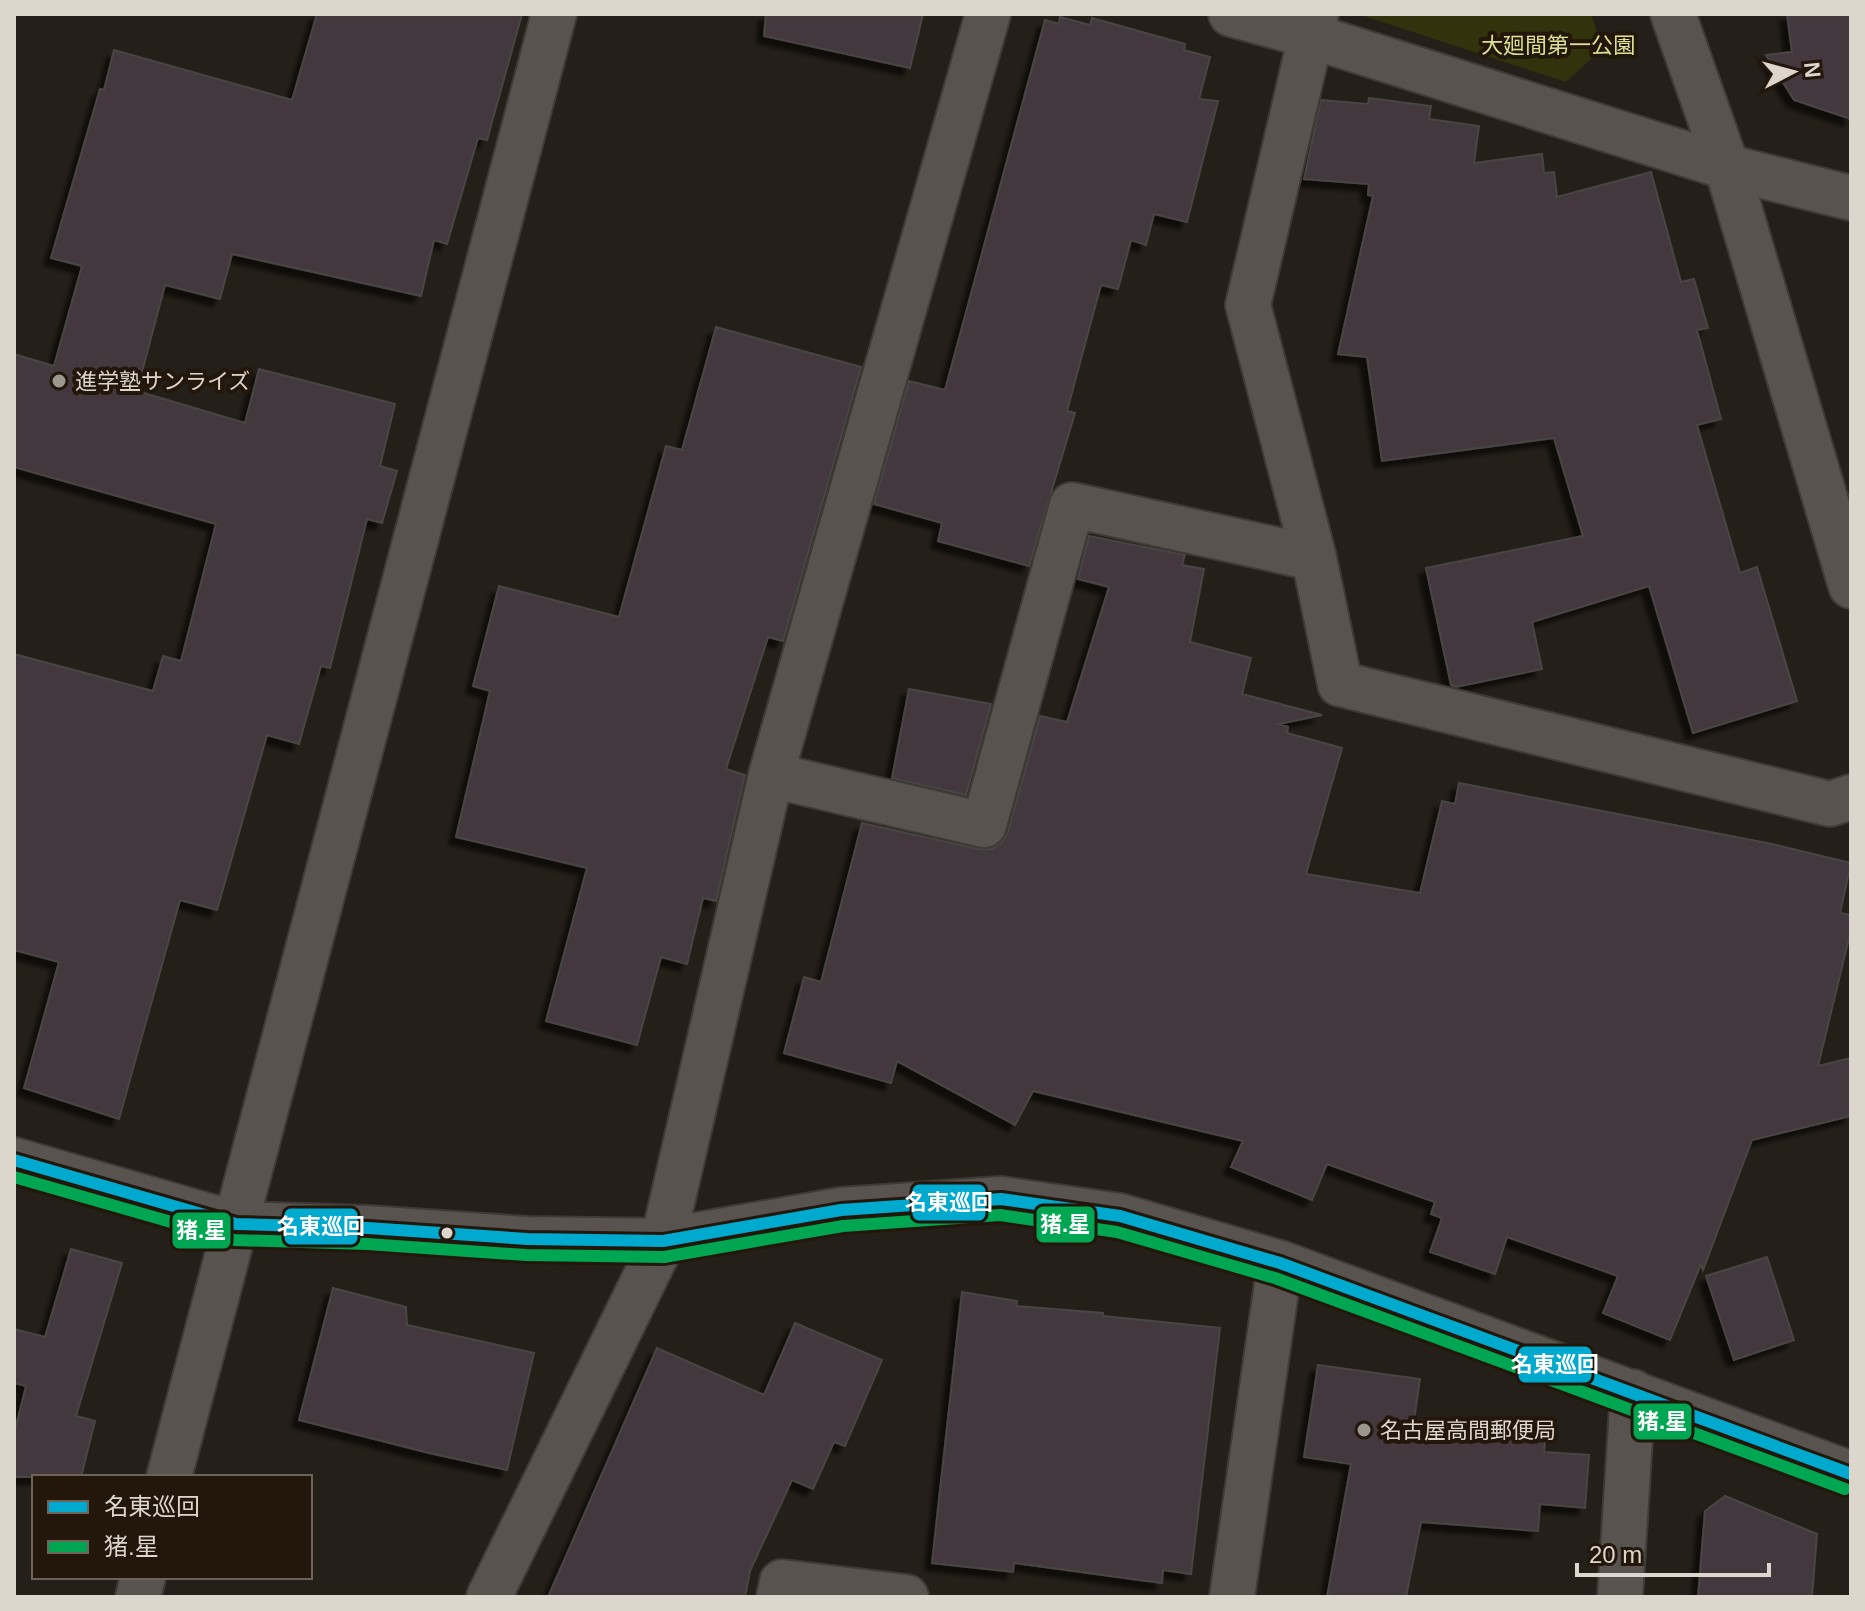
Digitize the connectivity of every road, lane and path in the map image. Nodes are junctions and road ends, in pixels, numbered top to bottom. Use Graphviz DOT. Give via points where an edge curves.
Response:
graph roads {
  1 [pos="554,14"];
  2 [pos="988,14"];
  3 [pos="1231,14"];
  4 [pos="1673,14"];
  5 [pos="1313,25"];
  6 [pos="1727,167"];
  7 [pos="1851,198"];
  8 [pos="1314,558"];
  9 [pos="1851,586"];
  10 [pos="771,775"];
  11 [pos="1851,797"];
  12 [pos="14,1160"];
  13 [pos="236,1224"];
  14 [pos="663,1241"];
  15 [pos="1280,1263"];
  16 [pos="1633,1392"];
  17 [pos="1851,1474"];
  18 [pos="170,1475"];
  19 [pos="489,1597"];
  20 [pos="779,1597"];
  21 [pos="906,1597"];
  22 [pos="1232,1597"];
  23 [pos="1620,1597"];
  1 -- 13 [label="street"];
  2 -- 10 [label="street"];
  3 -- 5 [label="street"];
  4 -- 6 [label="street"];
  5 -- 6 [label="street"];
  5 -- 8 [label="street" via="1248,305"];
  6 -- 7 [label="street"];
  6 -- 9 [label="street"];
  8 -- 10 [label="street" via="1072,505 984,825"];
  8 -- 11 [label="street" via="1340,684 1830,804"];
  10 -- 14 [label="street"];
  12 -- 13 [label="street"];
  13 -- 14 [label="street"];
  13 -- 18 [label="street"];
  14 -- 15 [label="street" via="841,1210 1001,1199 1120,1216"];
  14 -- 19 [label="street"];
  15 -- 16 [label="street"];
  15 -- 22 [label="street"];
  16 -- 17 [label="street"];
  16 -- 23 [label="street"];
  20 -- 21 [label="street" via="782,1582"];
}
